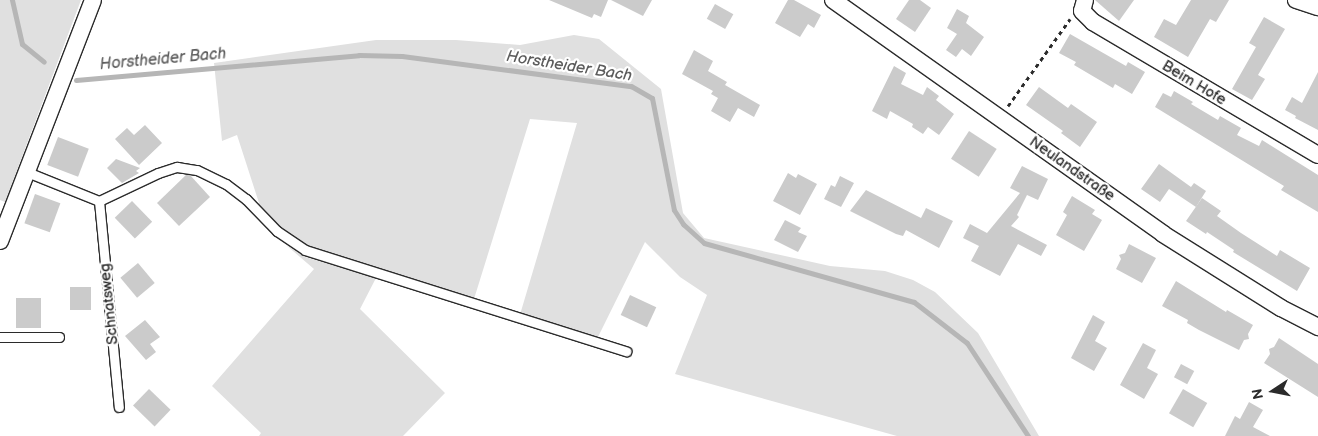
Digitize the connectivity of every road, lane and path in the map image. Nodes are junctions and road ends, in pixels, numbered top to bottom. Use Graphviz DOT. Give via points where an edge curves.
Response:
graph roads {
  1 [pos="93,0"];
  2 [pos="833,0"];
  3 [pos="1296,0"];
  4 [pos="1083,5"];
  5 [pos="1318,7"];
  6 [pos="1000,118"];
  7 [pos="1318,156"];
  8 [pos="27,172"];
  9 [pos="99,201"];
  10 [pos="0,241"];
  11 [pos="1318,327"];
  12 [pos="59,336"];
  13 [pos="0,337"];
  14 [pos="626,351"];
  15 [pos="119,407"];
  1 -- 8 [label="street"];
  2 -- 6 [label="street, Neulandstraße"];
  3 -- 5 [label="street"];
  4 -- 6 [label="path" via="1067,22"];
  4 -- 7 [label="street, Beim Hofe" via="1093,22"];
  6 -- 11 [label="street, Neulandstraße" via="1163,234 1281,308"];
  8 -- 9 [label="lane"];
  8 -- 10 [label="street"];
  9 -- 14 [label="lane" via="158,173 177,168 197,170 226,184 246,199 277,231 305,250"];
  9 -- 15 [label="lane, Schnatsweg"];
  12 -- 13 [label="lane"];
}
